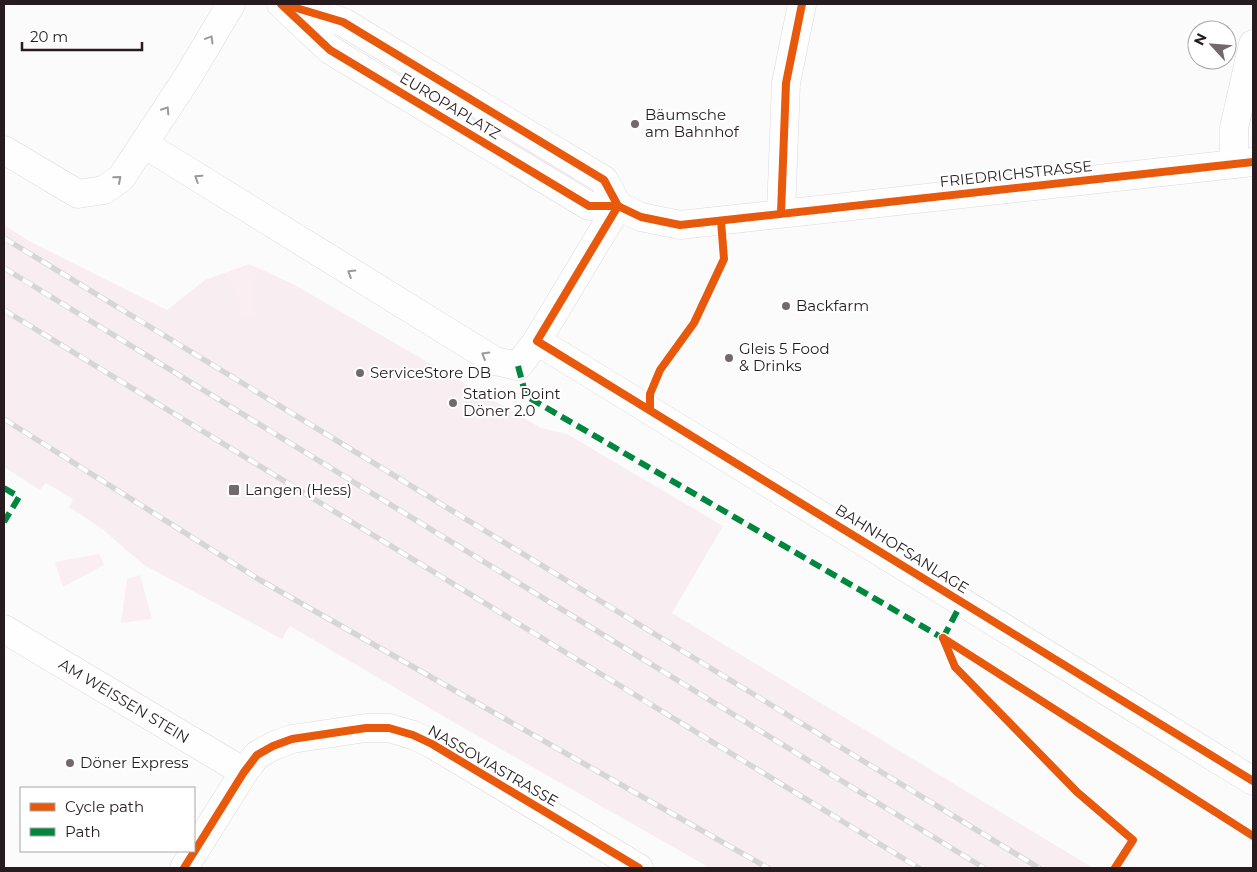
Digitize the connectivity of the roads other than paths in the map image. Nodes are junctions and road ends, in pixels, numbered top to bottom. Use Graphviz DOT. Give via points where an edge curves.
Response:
graph roads {
  1 [pos="231,4"];
  2 [pos="282,4"];
  3 [pos="802,4"];
  4 [pos="1253,44"];
  5 [pos="144,144"];
  6 [pos="4,150"];
  7 [pos="1244,163"];
  8 [pos="618,206"];
  9 [pos="782,213"];
  10 [pos="537,341"];
  11 [pos="4,629"];
  12 [pos="244,772"];
  13 [pos="1253,781"];
  14 [pos="195,850"];
  15 [pos="194,852"];
  16 [pos="184,868"];
  17 [pos="639,868"];
  5 -- 1 [label="street, one-way"];
  2 -- 8 [label="street, EUROPAPLATZ" via="330,50 589,206"];
  3 -- 9 [label="street" via="786,83"];
  4 -- 7 [label="street" via="1234,128"];
  6 -- 5 [label="street, one-way" via="78,194 104,190 122,178"];
  10 -- 5 [label="street, one-way" via="518,366 495,361"];
  7 -- 9 [label="street, FRIEDRICHSTRASSE"];
  8 -- 9 [label="street, EUROPAPLATZ" via="649,220 680,226"];
  8 -- 10 [label="street"];
  10 -- 13 [label="street, BAHNHOFSANLAGE"];
  11 -- 12 [label="street, AM WEISSEN STEIN"];
  12 -- 14 [label="street, NASSOVIASTRASSE"];
  12 -- 17 [label="street, NASSOVIASTRASSE" via="257,755 292,739 366,728 389,728 432,744"];
  15 -- 16 [label="street, NASSOVIASTRASSE"];
}
